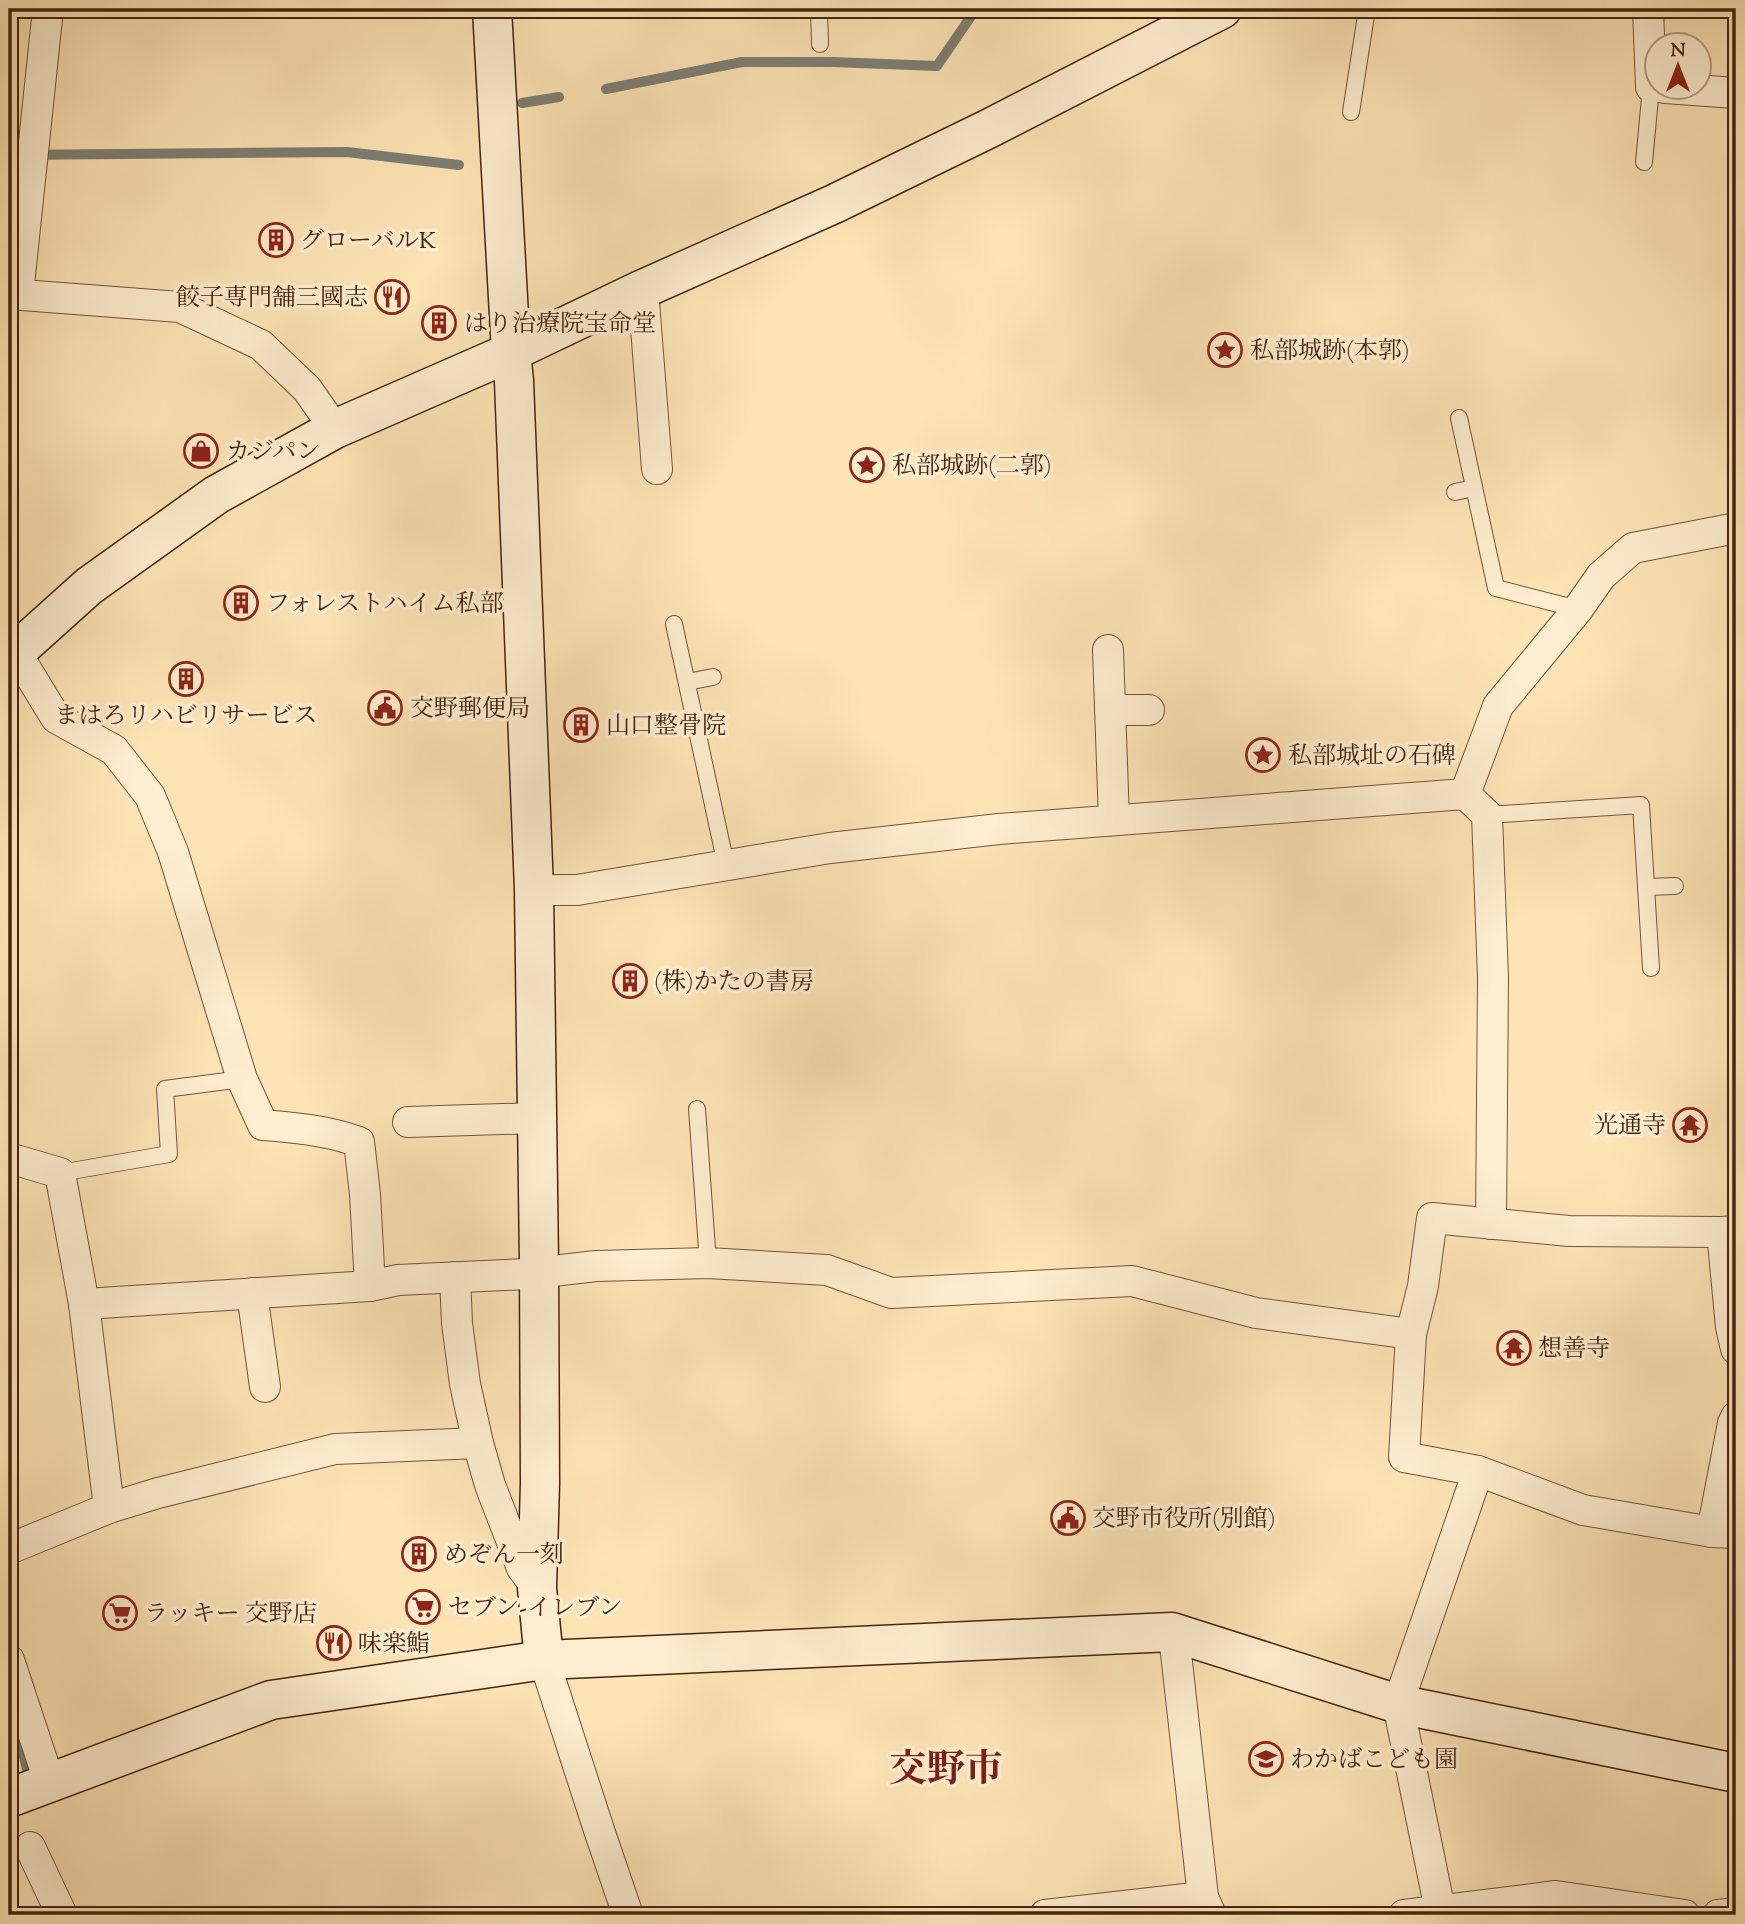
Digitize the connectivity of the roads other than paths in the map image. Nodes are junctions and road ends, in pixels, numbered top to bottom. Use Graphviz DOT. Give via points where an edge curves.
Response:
graph roads {
  1 [pos="48,9"];
  2 [pos="492,9"];
  3 [pos="819,9"];
  4 [pos="1222,9"];
  5 [pos="1367,9"];
  6 [pos="1648,9"];
  7 [pos="1167,23"];
  8 [pos="1651,32"];
  9 [pos="820,44"];
  10 [pos="1714,91"];
  11 [pos="1736,93"];
  12 [pos="1655,102"];
  13 [pos="1350,112"];
  14 [pos="1644,162"];
  15 [pos="643,289"];
  16 [pos="13,294"];
  17 [pos="511,352"];
  18 [pos="1459,418"];
  19 [pos="335,429"];
  20 [pos="657,468"];
  21 [pos="1474,488"];
  22 [pos="1455,492"];
  23 [pos="1736,528"];
  24 [pos="1578,609"];
  25 [pos="674,624"];
  26 [pos="11,650"];
  27 [pos="1108,650"];
  28 [pos="713,677"];
  29 [pos="687,682"];
  30 [pos="1110,710"];
  31 [pos="1149,710"];
  32 [pos="1465,794"];
  33 [pos="1487,814"];
  34 [pos="1114,820"];
  35 [pos="726,865"];
  36 [pos="1675,886"];
  37 [pos="1646,887"];
  38 [pos="534,890"];
  39 [pos="1651,968"];
  40 [pos="242,1079"];
  41 [pos="697,1109"];
  42 [pos="537,1118"];
  43 [pos="408,1122"];
  44 [pos="9,1158"];
  45 [pos="60,1173"];
  46 [pos="1491,1224"];
  47 [pos="1729,1232"];
  48 [pos="708,1263"];
  49 [pos="539,1272"];
  50 [pos="456,1277"];
  51 [pos="370,1286"];
  52 [pos="252,1293"];
  53 [pos="84,1304"];
  54 [pos="1411,1334"];
  55 [pos="1736,1349"];
  56 [pos="265,1387"];
  57 [pos="1736,1418"];
  58 [pos="478,1443"];
  59 [pos="1478,1471"];
  60 [pos="109,1508"];
  61 [pos="1724,1533"];
  62 [pos="9,1549"];
  63 [pos="537,1588"];
  64 [pos="1171,1632"];
  65 [pos="9,1660"];
  66 [pos="544,1660"];
  67 [pos="1398,1704"];
  68 [pos="1736,1773"];
  69 [pos="50,1784"];
  70 [pos="9,1798"];
  71 [pos="30,1847"];
  72 [pos="1558,1905"];
  73 [pos="1207,1906"];
  74 [pos="1440,1910"];
  75 [pos="1736,1913"];
  76 [pos="62,1915"];
  77 [pos="628,1915"];
  78 [pos="1045,1915"];
  79 [pos="1404,1915"];
  80 [pos="1685,1915"];
  81 [pos="1718,1915"];
  1 -- 16 [label="street"];
  2 -- 17 [label="street"];
  3 -- 9 [label="lane"];
  4 -- 7 [label="street"];
  5 -- 13 [label="lane"];
  6 -- 8 [label="street"];
  7 -- 15 [label="street" via="988,129"];
  10 -- 11 [label="street"];
  12 -- 14 [label="lane"];
  15 -- 17 [label="street"];
  15 -- 20 [label="street"];
  16 -- 19 [label="street" via="180,307 261,345 307,389"];
  17 -- 19 [label="street"];
  17 -- 38 [label="street"];
  18 -- 21 [label="lane"];
  19 -- 26 [label="street" via="216,495 89,586"];
  21 -- 22 [label="lane"];
  21 -- 24 [label="lane" via="1496,588"];
  23 -- 24 [label="street" via="1633,548 1601,576"];
  24 -- 32 [label="street" via="1498,706"];
  25 -- 29 [label="lane"];
  26 -- 40 [label="street" via="56,718 114,750 150,796 173,852"];
  27 -- 30 [label="street"];
  28 -- 29 [label="lane"];
  29 -- 35 [label="lane"];
  30 -- 31 [label="street"];
  30 -- 34 [label="street"];
  32 -- 33 [label="street"];
  32 -- 34 [label="street"];
  33 -- 37 [label="lane" via="1641,805"];
  33 -- 46 [label="street" via="1493,978"];
  34 -- 35 [label="street" via="843,846"];
  35 -- 38 [label="street" via="577,890"];
  36 -- 37 [label="lane"];
  37 -- 39 [label="lane"];
  38 -- 42 [label="street"];
  40 -- 45 [label="lane" via="165,1089 169,1154"];
  40 -- 51 [label="street" via="263,1125 306,1128 359,1142"];
  41 -- 48 [label="lane"];
  42 -- 43 [label="street"];
  42 -- 49 [label="street"];
  44 -- 45 [label="street"];
  45 -- 53 [label="street"];
  46 -- 47 [label="street"];
  46 -- 54 [label="street" via="1432,1218"];
  47 -- 55 [label="street" via="1731,1327"];
  48 -- 49 [label="street"];
  48 -- 54 [label="street" via="827,1270 891,1293 1132,1281 1256,1313"];
  49 -- 50 [label="street"];
  49 -- 63 [label="street"];
  50 -- 51 [label="street"];
  50 -- 58 [label="street" via="465,1384"];
  51 -- 52 [label="street"];
  52 -- 53 [label="street"];
  52 -- 56 [label="street"];
  53 -- 60 [label="street"];
  54 -- 59 [label="street" via="1404,1457"];
  57 -- 61 [label="street"];
  58 -- 60 [label="street" via="335,1449"];
  58 -- 63 [label="street" via="522,1568"];
  59 -- 61 [label="street" via="1583,1510"];
  59 -- 67 [label="street"];
  60 -- 62 [label="street"];
  63 -- 66 [label="street"];
  64 -- 66 [label="street"];
  64 -- 67 [label="street"];
  64 -- 73 [label="street"];
  65 -- 69 [label="street"];
  66 -- 69 [label="street" via="271,1700"];
  66 -- 77 [label="street"];
  67 -- 68 [label="street"];
  67 -- 74 [label="street"];
  69 -- 70 [label="street"];
  71 -- 76 [label="street"];
  72 -- 74 [label="street"];
  72 -- 80 [label="street"];
  73 -- 78 [label="street"];
  74 -- 79 [label="street"];
  75 -- 81 [label="street"];
}
